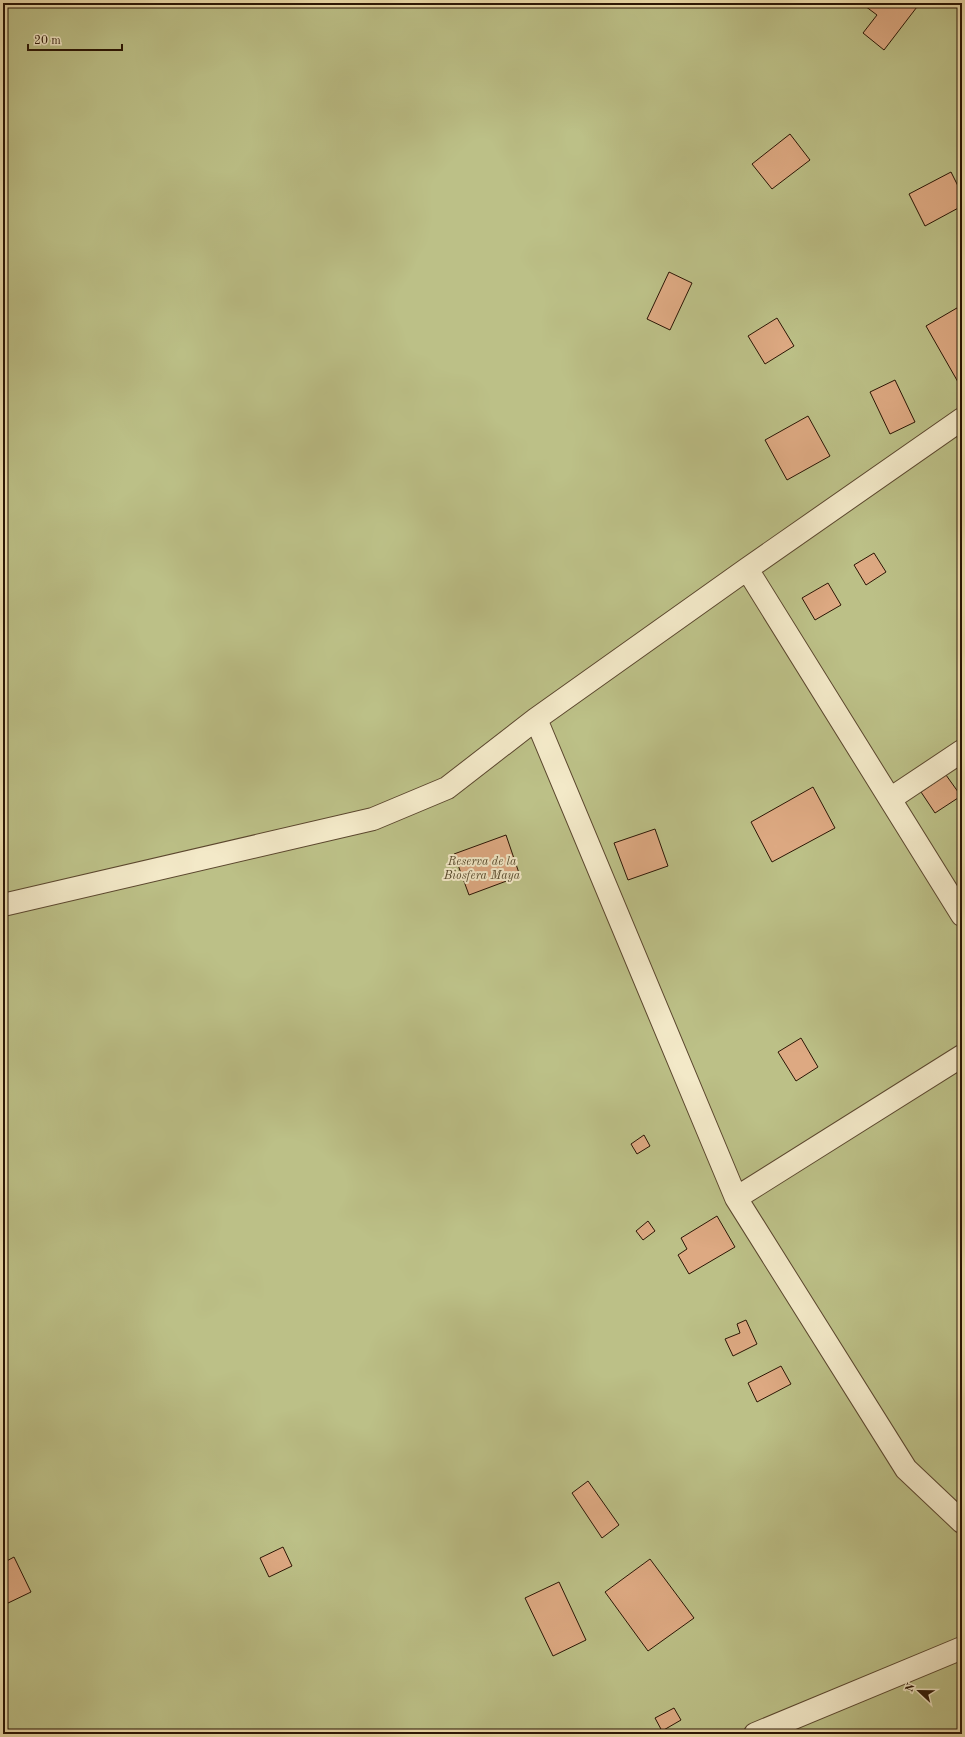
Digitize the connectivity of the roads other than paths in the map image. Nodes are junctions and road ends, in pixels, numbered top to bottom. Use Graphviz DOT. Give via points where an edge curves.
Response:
graph roads {
  1 [pos="962,419"];
  2 [pos="747,569"];
  3 [pos="536,719"];
  4 [pos="962,751"];
  5 [pos="890,799"];
  6 [pos="3,905"];
  7 [pos="962,915"];
  8 [pos="962,1056"];
  9 [pos="736,1198"];
  10 [pos="962,1522"];
  11 [pos="962,1648"];
  12 [pos="755,1734"];
  1 -- 2 [label="street"];
  2 -- 3 [label="street"];
  2 -- 5 [label="street"];
  3 -- 6 [label="street" via="447,788 373,819"];
  3 -- 9 [label="street"];
  4 -- 5 [label="street"];
  5 -- 7 [label="street"];
  8 -- 9 [label="street"];
  9 -- 10 [label="street" via="906,1469"];
  11 -- 12 [label="street"];
}
